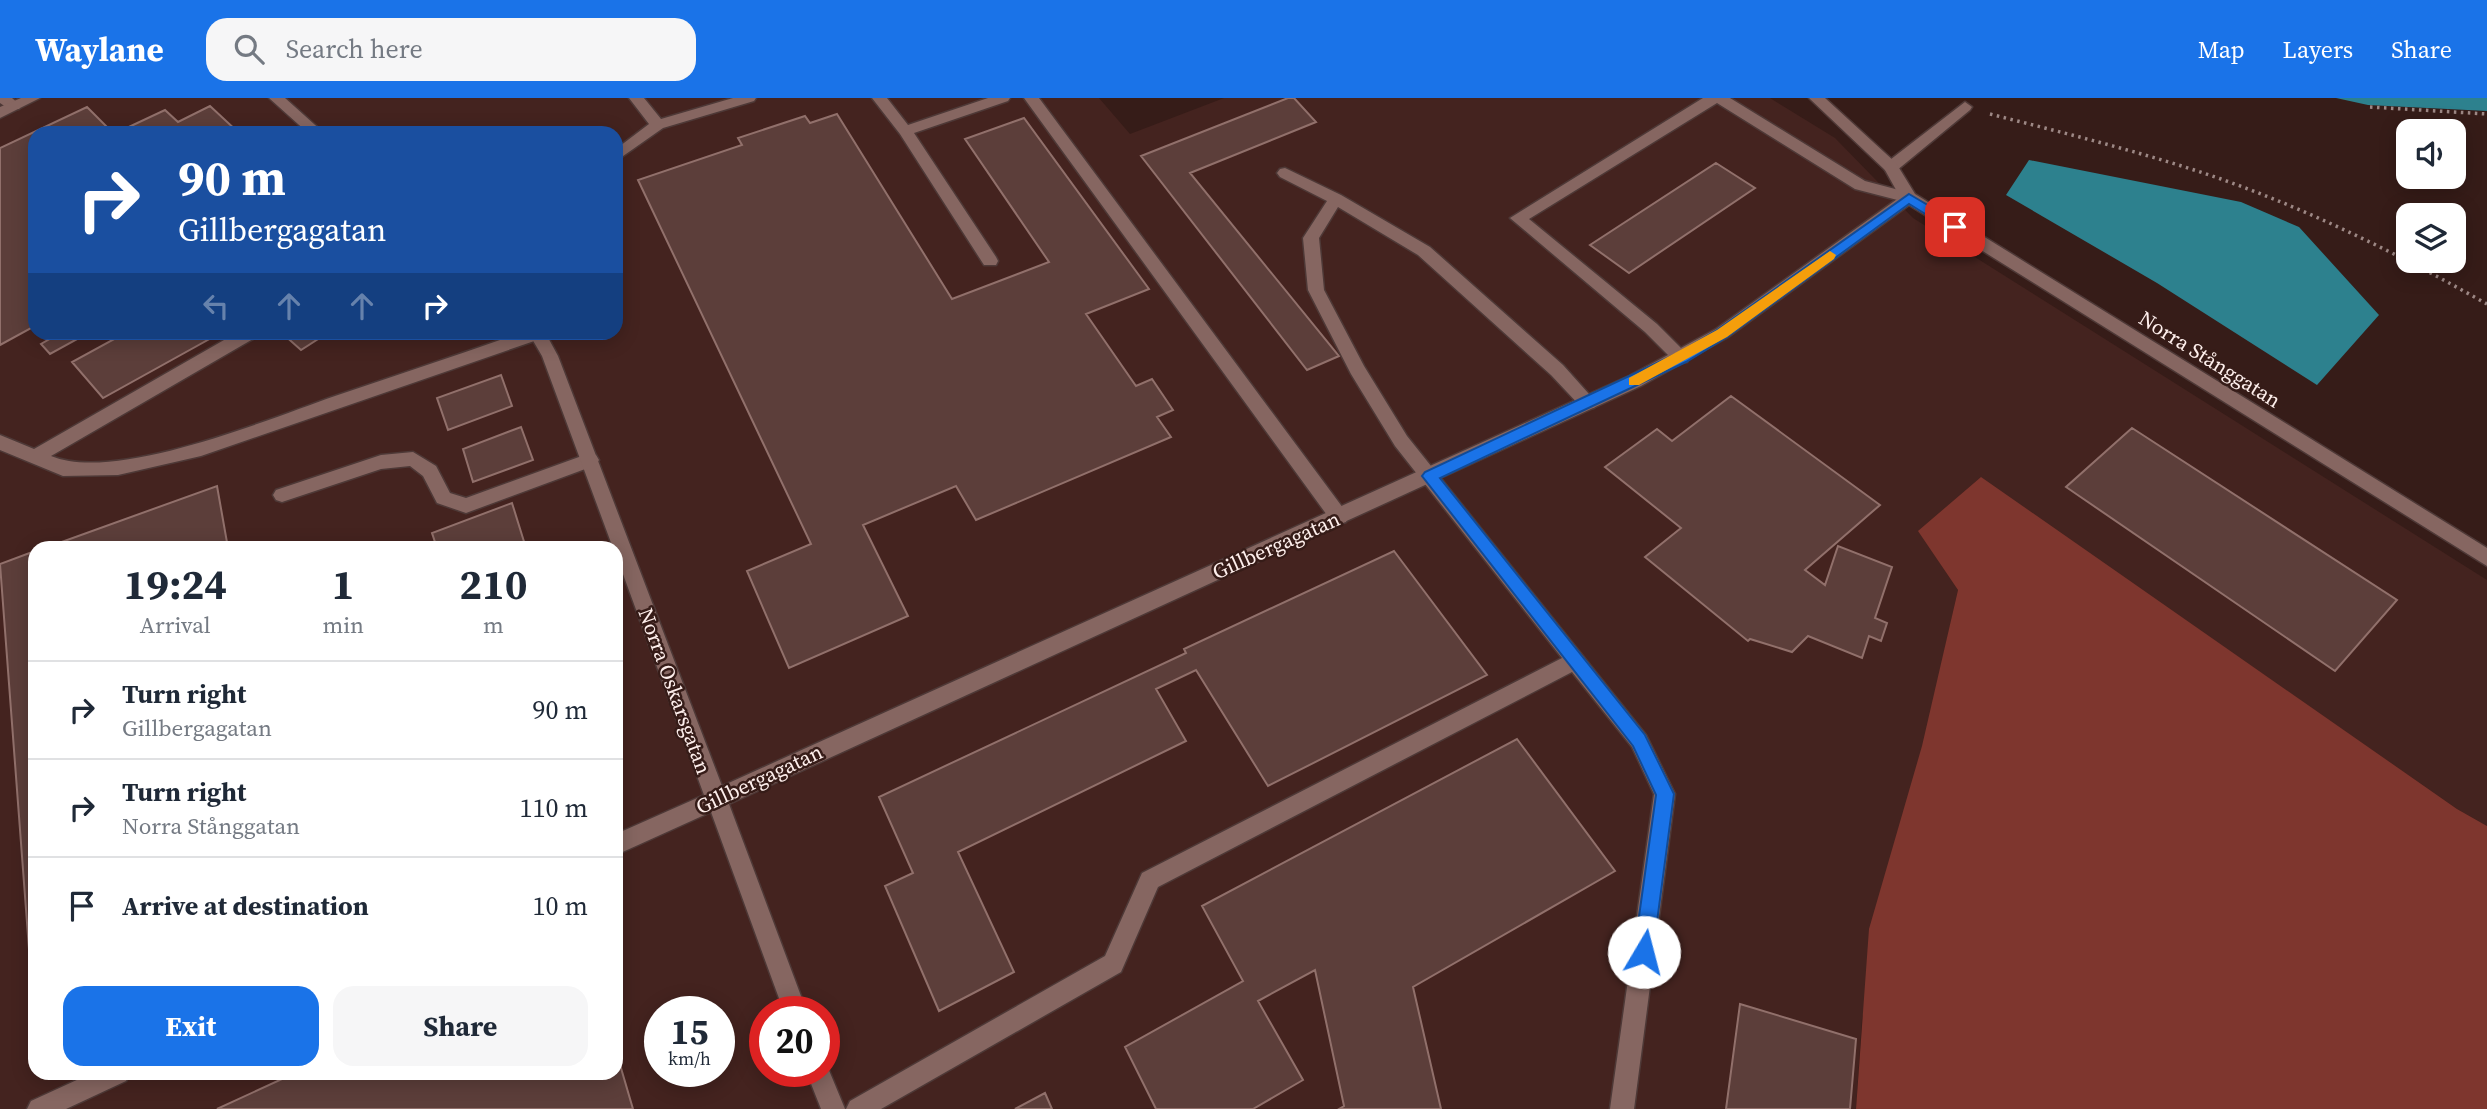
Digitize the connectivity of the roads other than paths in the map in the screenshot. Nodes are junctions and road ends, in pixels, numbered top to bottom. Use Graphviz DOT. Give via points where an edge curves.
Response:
graph roads {
  1 [pos="33,98"];
  2 [pos="276,98"];
  3 [pos="636,98"];
  4 [pos="749,98"];
  5 [pos="879,98"];
  6 [pos="1003,98"];
  7 [pos="1031,98"];
  8 [pos="1714,98"];
  9 [pos="1720,98"];
  10 [pos="1816,98"];
  11 [pos="8,102"];
  12 [pos="1965,107"];
  13 [pos="0,113"];
  14 [pos="658,125"];
  15 [pos="309,126"];
  16 [pos="905,131"];
  17 [pos="623,151"];
  18 [pos="1891,167"];
  19 [pos="1285,173"];
  20 [pos="1909,198"];
  21 [pos="1336,199"];
  22 [pos="990,261"];
  23 [pos="238,340"];
  24 [pos="517,340"];
  25 [pos="541,340"];
  26 [pos="1681,358"];
  27 [pos="1588,403"];
  28 [pos="0,442"];
  29 [pos="35,457"];
  30 [pos="590,460"];
  31 [pos="1430,476"];
  32 [pos="282,495"];
  33 [pos="1339,517"];
  34 [pos="620,541"];
  35 [pos="623,550"];
  36 [pos="2487,558"];
  37 [pos="1576,661"];
  38 [pos="714,799"];
  39 [pos="623,842"];
  40 [pos="790,996"];
  41 [pos="103,1080"];
  42 [pos="824,1087"];
  43 [pos="39,1109"];
  44 [pos="833,1109"];
  45 [pos="858,1109"];
  46 [pos="1622,1109"];
  1 -- 11 [label="street"];
  2 -- 15 [label="street"];
  3 -- 14 [label="street"];
  4 -- 14 [label="street"];
  5 -- 16 [label="street"];
  6 -- 16 [label="street"];
  7 -- 33 [label="street"];
  8 -- 26 [label="street" via="1518,218"];
  9 -- 20 [label="street, Norra Stånggatan" via="1860,185"];
  10 -- 18 [label="street"];
  11 -- 13 [label="street"];
  12 -- 18 [label="street"];
  14 -- 17 [label="street"];
  16 -- 22 [label="street"];
  18 -- 20 [label="street"];
  19 -- 21 [label="street"];
  20 -- 26 [label="street, Gillbergagatan"];
  20 -- 36 [label="street, Norra Stånggatan"];
  21 -- 27 [label="street" via="1424,251"];
  21 -- 31 [label="street" via="1311,238 1315,290 1401,442"];
  23 -- 29 [label="street"];
  24 -- 29 [label="street" via="201,449 118,468 63,469"];
  25 -- 30 [label="street, Norra Oskarsgatan"];
  26 -- 27 [label="street, Gillbergagatan"];
  27 -- 31 [label="street, Gillbergagatan"];
  28 -- 29 [label="street"];
  30 -- 32 [label="street" via="466,506 443,498 430,471 413,459 381,462"];
  30 -- 34 [label="street, Norra Oskarsgatan"];
  31 -- 33 [label="street, Gillbergagatan"];
  31 -- 37 [label="street"];
  33 -- 38 [label="street, Gillbergagatan"];
  35 -- 38 [label="street, Norra Oskarsgatan"];
  37 -- 45 [label="street" via="1150,880 1113,964"];
  37 -- 46 [label="street" via="1639,741 1665,794"];
  38 -- 39 [label="street, Gillbergagatan"];
  38 -- 40 [label="street, Norra Oskarsgatan"];
  41 -- 43 [label="street"];
  42 -- 44 [label="street"];
}
